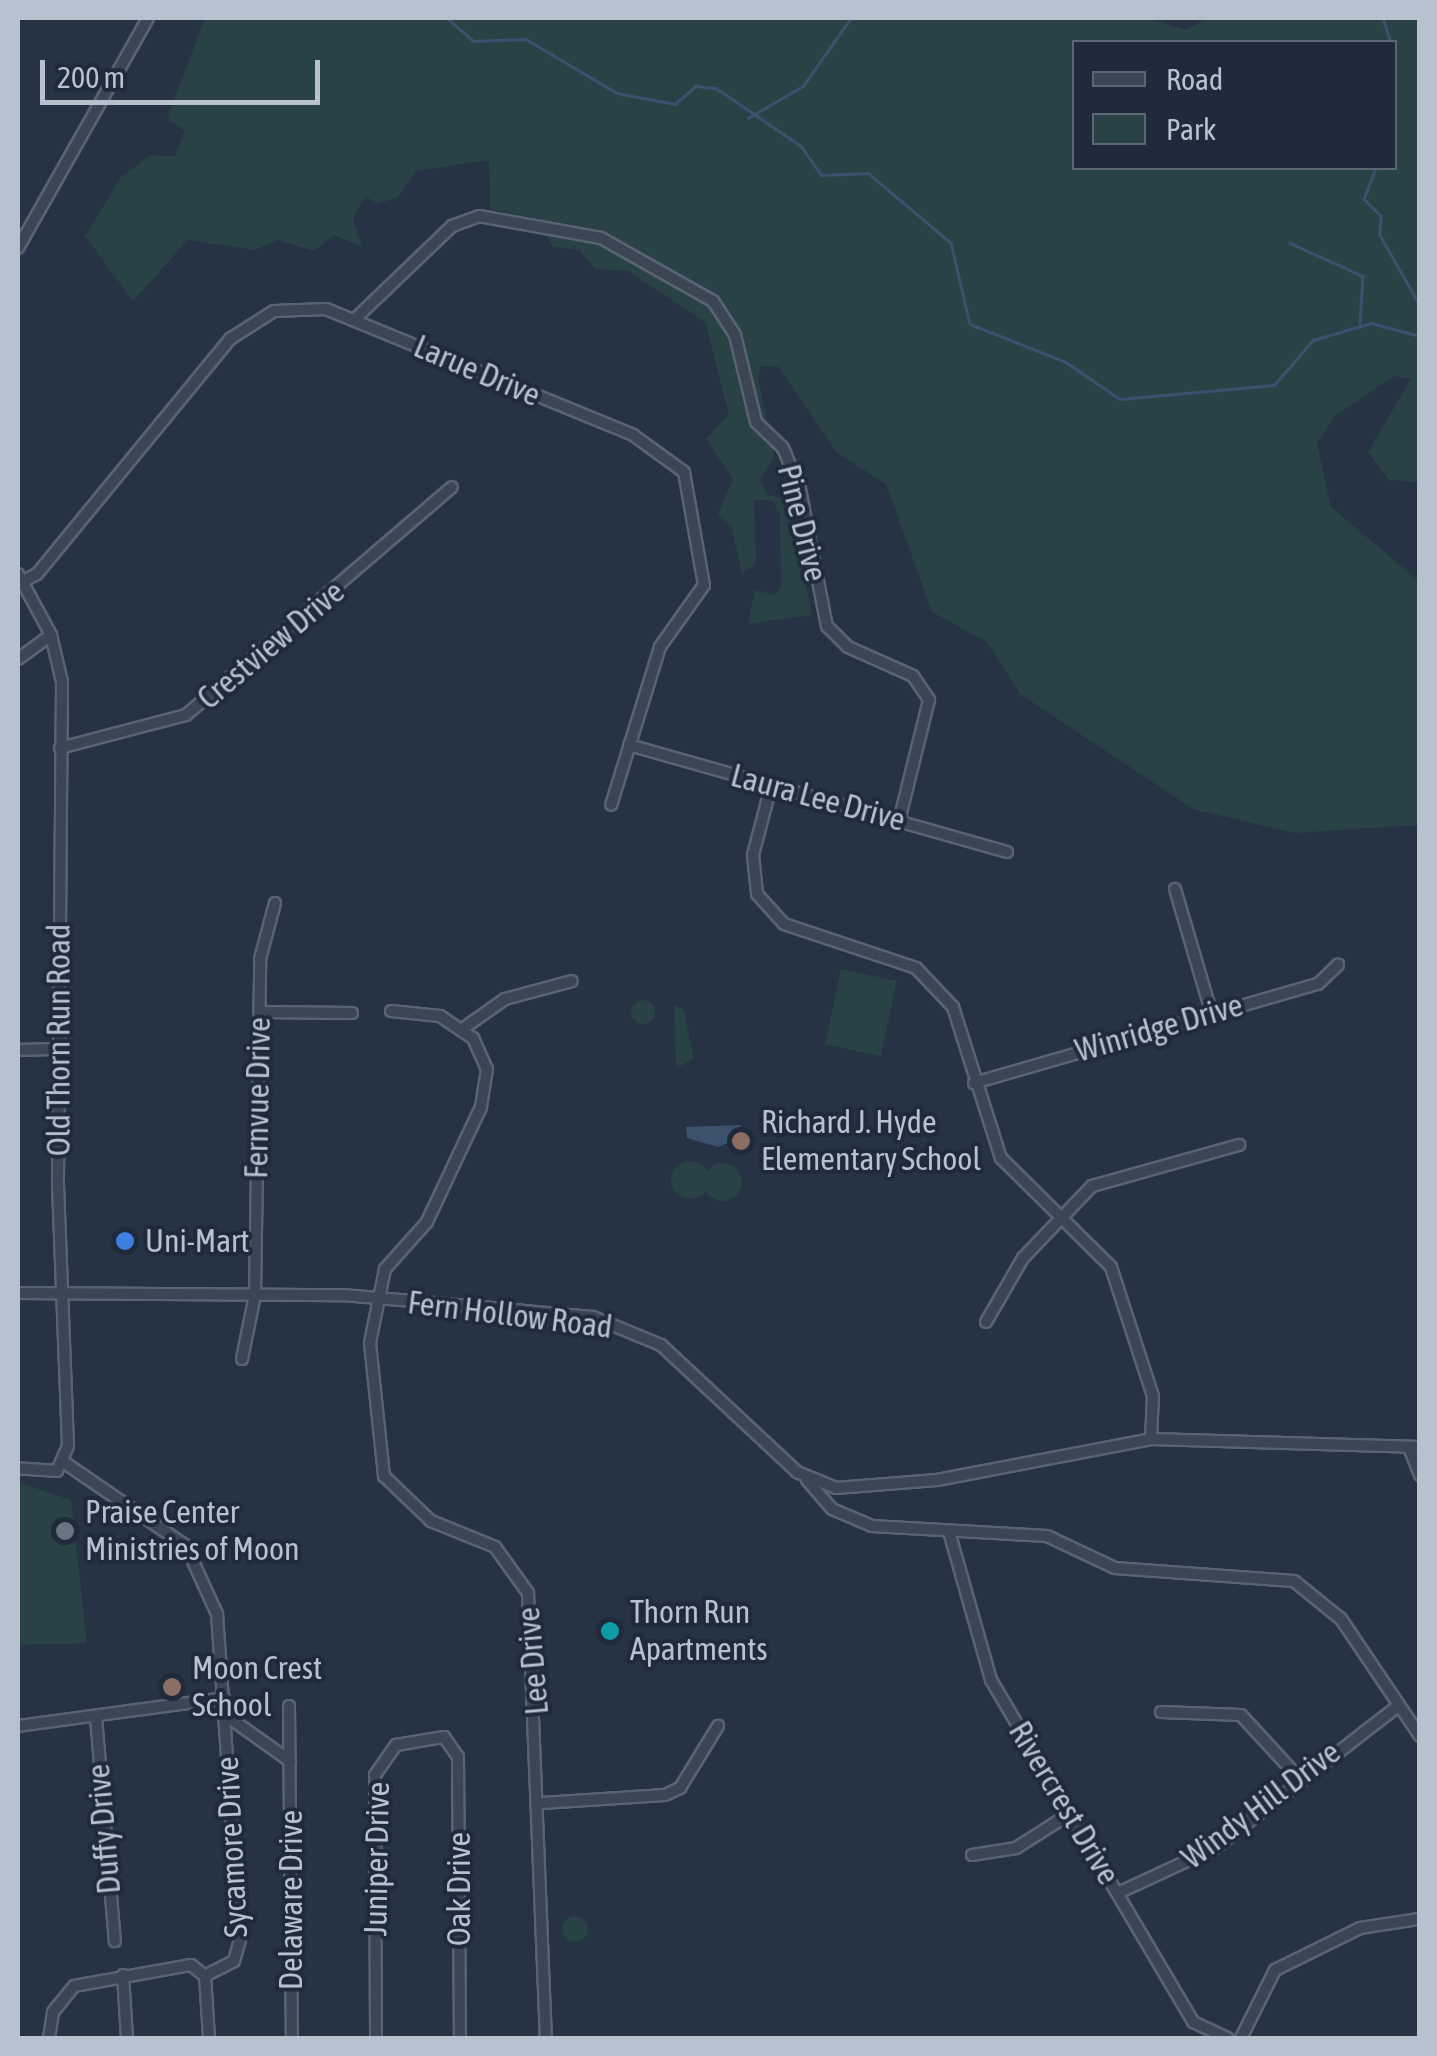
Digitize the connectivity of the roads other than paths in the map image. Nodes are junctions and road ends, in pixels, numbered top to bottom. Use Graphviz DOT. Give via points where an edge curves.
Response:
graph roads {
  1 [pos="148,18"];
  2 [pos="18,248"];
  3 [pos="354,320"];
  4 [pos="452,487"];
  5 [pos="19,580"];
  6 [pos="51,635"];
  7 [pos="18,659"];
  8 [pos="629,746"];
  9 [pos="60,748"];
  10 [pos="771,786"];
  11 [pos="611,805"];
  12 [pos="900,821"];
  13 [pos="1007,852"];
  14 [pos="1175,889"];
  15 [pos="275,903"];
  16 [pos="1338,965"];
  17 [pos="572,981"];
  18 [pos="1210,1011"];
  19 [pos="260,1012"];
  20 [pos="390,1012"];
  21 [pos="352,1013"];
  22 [pos="461,1030"];
  23 [pos="18,1050"];
  24 [pos="59,1050"];
  25 [pos="974,1083"];
  26 [pos="1238,1146"];
  27 [pos="1061,1215"];
  28 [pos="18,1293"];
  29 [pos="255,1296"];
  30 [pos="61,1298"];
  31 [pos="375,1300"];
  32 [pos="986,1322"];
  33 [pos="242,1359"];
  34 [pos="1151,1439"];
  35 [pos="1415,1449"];
  36 [pos="65,1463"];
  37 [pos="18,1468"];
  38 [pos="1420,1475"];
  39 [pos="806,1478"];
  40 [pos="843,1488"];
  41 [pos="838,1513"];
  42 [pos="950,1535"];
  43 [pos="224,1698"];
  44 [pos="289,1706"];
  45 [pos="1398,1706"];
  46 [pos="1161,1712"];
  47 [pos="224,1714"];
  48 [pos="96,1718"];
  49 [pos="18,1726"];
  50 [pos="718,1726"];
  51 [pos="1420,1736"];
  52 [pos="452,1740"];
  53 [pos="290,1761"];
  54 [pos="1296,1776"];
  55 [pos="542,1803"];
  56 [pos="1068,1815"];
  57 [pos="972,1855"];
  58 [pos="1118,1893"];
  59 [pos="1419,1919"];
  60 [pos="114,1941"];
  61 [pos="123,1974"];
  62 [pos="205,1976"];
  63 [pos="49,2038"];
  64 [pos="127,2038"];
  65 [pos="209,2038"];
  66 [pos="292,2038"];
  67 [pos="376,2038"];
  68 [pos="460,2038"];
  69 [pos="546,2038"];
  70 [pos="1228,2038"];
  71 [pos="1242,2038"];
  1 -- 2 [label="street"];
  3 -- 5 [label="street, Larue Drive" via="294,306 255,318"];
  3 -- 8 [label="street, Larue Drive" via="650,443 684,472 704,585 660,647"];
  3 -- 12 [label="street, Pine Drive" via="452,226 479,216 601,238 713,301 734,335 756,422 784,448 800,489 827,626 848,647 912,676 929,700"];
  4 -- 9 [label="street, Crestview Drive" via="186,716"];
  5 -- 6 [label="street, Old Thorn Run Road"];
  6 -- 7 [label="street"];
  6 -- 9 [label="street, Old Thorn Run Road"];
  8 -- 10 [label="street, Laura Lee Drive"];
  8 -- 11 [label="street, Larue Drive"];
  9 -- 24 [label="street, Old Thorn Run Road"];
  10 -- 12 [label="street, Laura Lee Drive"];
  10 -- 25 [label="street" via="752,864 762,904 792,928 916,968 953,1007"];
  12 -- 13 [label="street, Laura Lee Drive"];
  14 -- 18 [label="street"];
  15 -- 19 [label="street, Fernvue Drive"];
  16 -- 18 [label="street, Winridge Drive" via="1318,984"];
  17 -- 22 [label="street" via="506,999"];
  18 -- 25 [label="street, Winridge Drive"];
  19 -- 21 [label="street"];
  19 -- 29 [label="street, Fernvue Drive"];
  20 -- 22 [label="street" via="440,1016"];
  22 -- 31 [label="street" via="488,1069 481,1108 428,1222 385,1269"];
  23 -- 24 [label="street"];
  24 -- 30 [label="street, Old Thorn Run Road"];
  25 -- 27 [label="street" via="1001,1158"];
  26 -- 27 [label="street" via="1092,1186"];
  27 -- 32 [label="street"];
  27 -- 34 [label="street" via="1111,1266 1153,1396"];
  28 -- 30 [label="street, Fern Hollow Road"];
  29 -- 30 [label="street, Fern Hollow Road"];
  29 -- 31 [label="street, Fern Hollow Road"];
  29 -- 33 [label="street, Fernvue Drive"];
  30 -- 36 [label="street, Old Thorn Run Road"];
  31 -- 39 [label="street, Fern Hollow Road" via="628,1328 695,1374"];
  31 -- 55 [label="street, Lee Drive" via="370,1343 384,1476 431,1521 495,1547 528,1593"];
  34 -- 35 [label="street, Fern Hollow Road"];
  34 -- 40 [label="street, Fern Hollow Road"];
  35 -- 38 [label="street"];
  36 -- 37 [label="street" via="52,1472"];
  36 -- 43 [label="street, Sycamore Drive" via="186,1546 216,1614"];
  39 -- 40 [label="street, Fern Hollow Road"];
  39 -- 41 [label="street"];
  40 -- 41 [label="street"];
  41 -- 42 [label="street"];
  42 -- 45 [label="street" via="1047,1536 1115,1568 1294,1581 1341,1619"];
  42 -- 56 [label="street, Rivercrest Drive" via="991,1680"];
  43 -- 47 [label="street, Sycamore Drive"];
  43 -- 48 [label="street"];
  44 -- 53 [label="street, Delaware Drive"];
  45 -- 51 [label="street"];
  45 -- 54 [label="street, Windy Hill Drive"];
  46 -- 54 [label="street" via="1241,1716"];
  47 -- 53 [label="street"];
  47 -- 62 [label="street, Sycamore Drive" via="240,1948 229,1966"];
  48 -- 49 [label="street"];
  48 -- 60 [label="street, Duffy Drive"];
  50 -- 55 [label="street" via="680,1788 664,1795"];
  52 -- 67 [label="street, Juniper Drive" via="403,1741 375,1775"];
  52 -- 68 [label="street, Oak Drive"];
  53 -- 66 [label="street, Delaware Drive"];
  54 -- 58 [label="street, Windy Hill Drive" via="1215,1848"];
  55 -- 69 [label="street, Lee Drive"];
  56 -- 57 [label="street" via="1016,1848"];
  56 -- 58 [label="street, Rivercrest Drive"];
  58 -- 70 [label="street, Rivercrest Drive" via="1193,2022"];
  59 -- 71 [label="street" via="1360,1928 1275,1970"];
  61 -- 62 [label="street" via="191,1965"];
  61 -- 63 [label="street" via="68,1990"];
  61 -- 64 [label="street"];
  62 -- 65 [label="street"];
}
